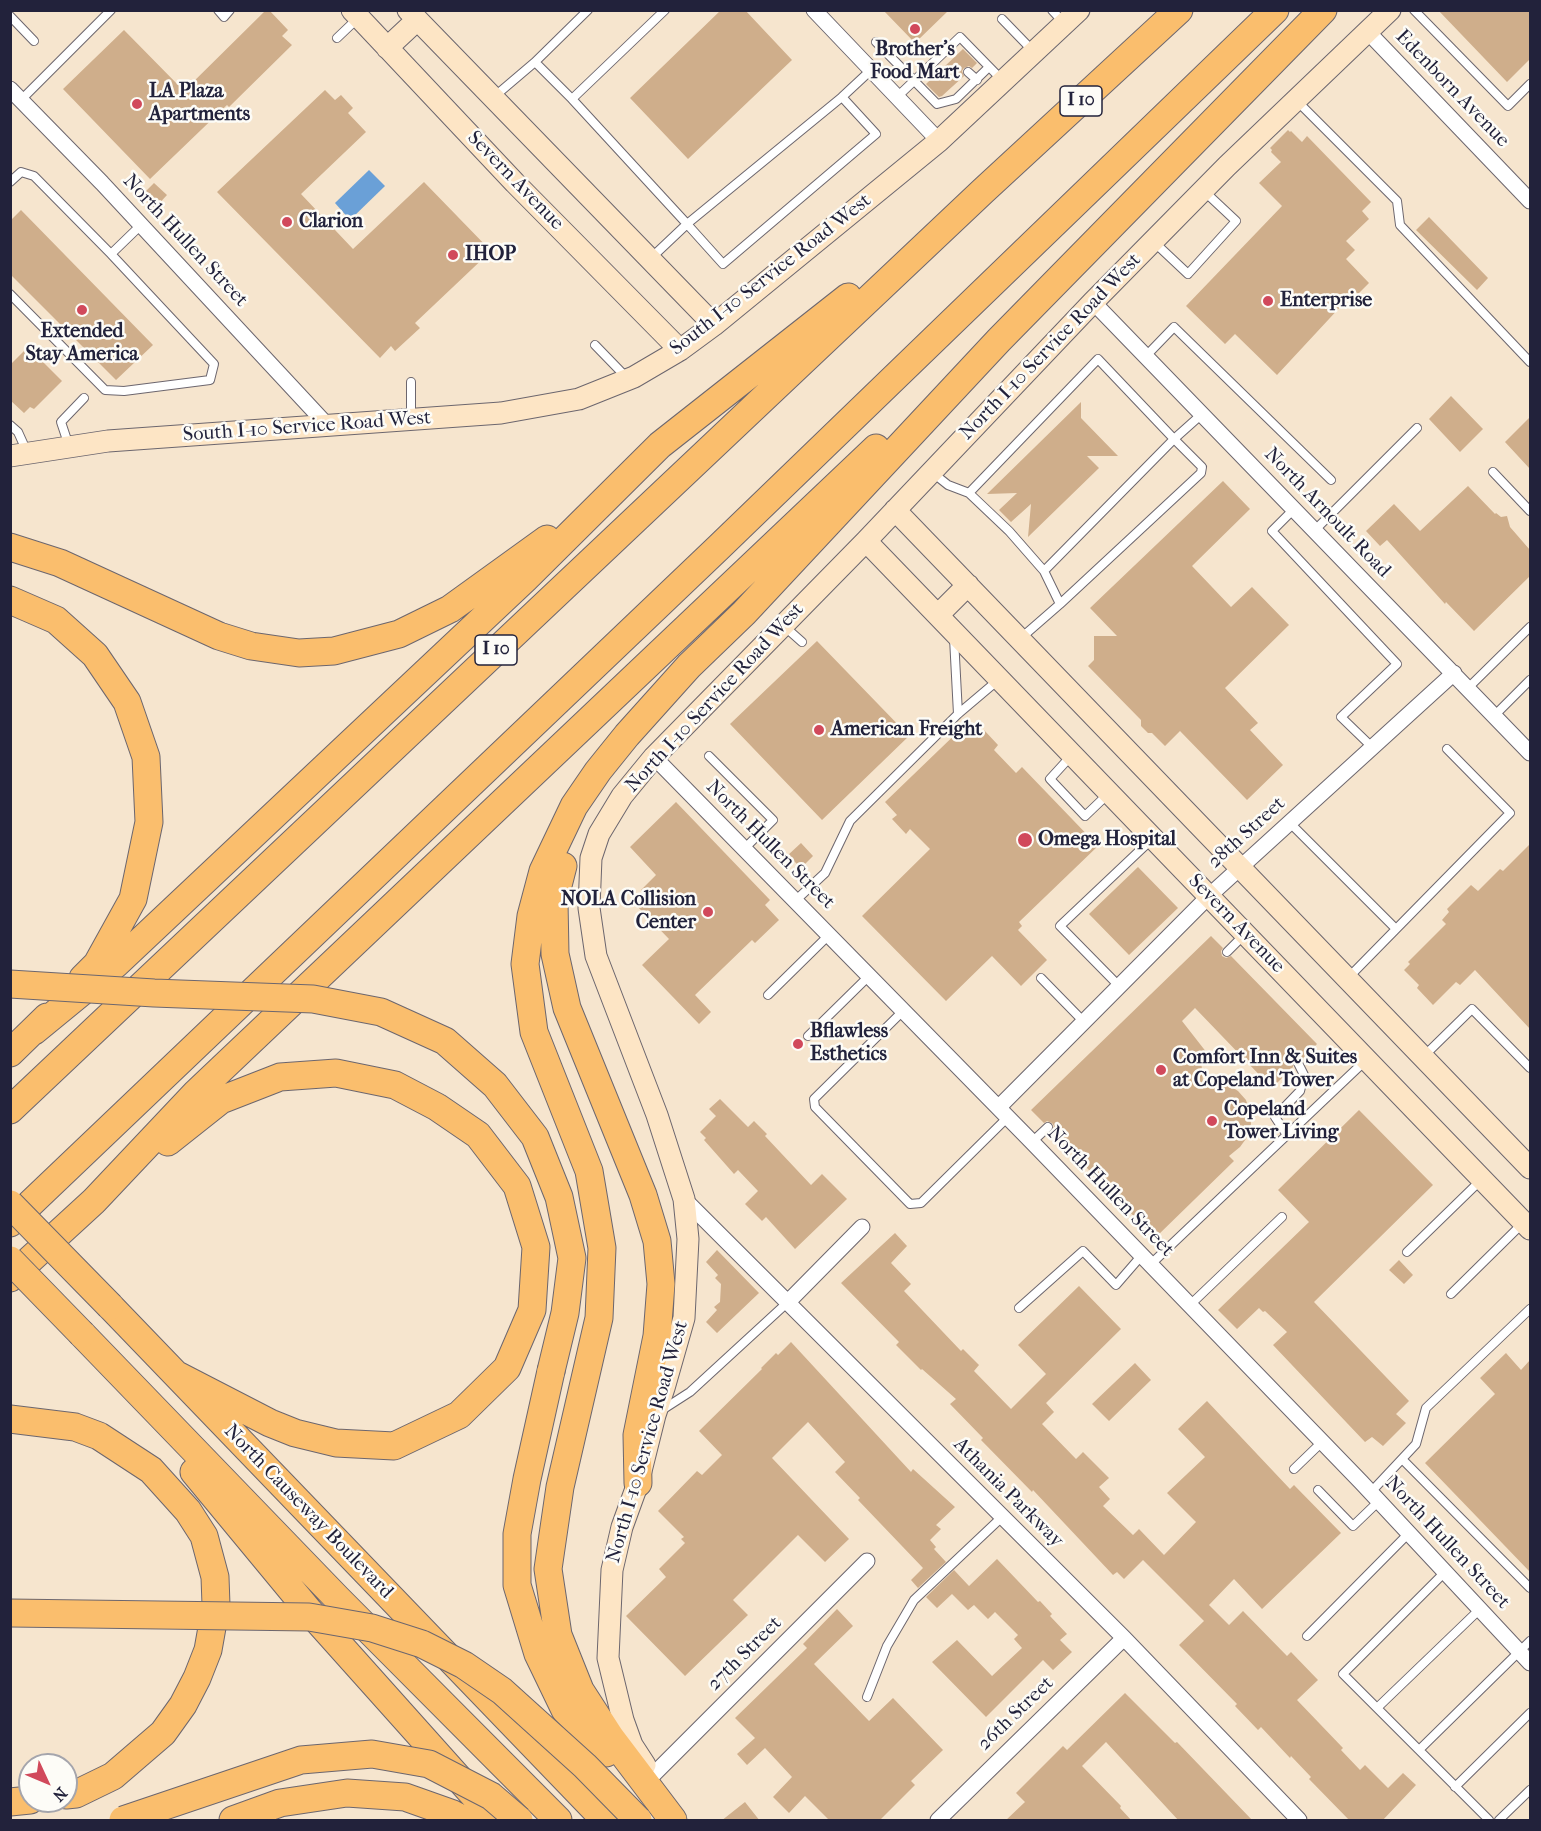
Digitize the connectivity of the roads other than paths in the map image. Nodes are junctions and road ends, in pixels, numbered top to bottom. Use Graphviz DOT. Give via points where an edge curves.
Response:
graph roads {
  1 [pos="111,10"];
  2 [pos="218,10"];
  3 [pos="230,10"];
  4 [pos="588,10"];
  5 [pos="665,10"];
  6 [pos="814,10"];
  7 [pos="1179,10"];
  8 [pos="1275,10"];
  9 [pos="1310,10"];
  10 [pos="1323,10"];
  11 [pos="1390,10"];
  12 [pos="1414,10"];
  13 [pos="355,14"];
  14 [pos="412,15"];
  15 [pos="1065,15"];
  16 [pos="10,16"];
  17 [pos="1002,19"];
  18 [pos="1368,32"];
  19 [pos="337,38"];
  20 [pos="33,40"];
  21 [pos="876,42"];
  22 [pos="387,48"];
  23 [pos="947,50"];
  24 [pos="1034,52"];
  25 [pos="954,57"];
  26 [pos="535,62"];
  27 [pos="871,70"];
  28 [pos="926,70"];
  29 [pos="968,72"];
  30 [pos="996,74"];
  31 [pos="934,77"];
  32 [pos="977,80"];
  33 [pos="915,81"];
  34 [pos="1530,84"];
  35 [pos="948,91"];
  36 [pos="14,94"];
  37 [pos="842,97"];
  38 [pos="897,97"];
  39 [pos="493,98"];
  40 [pos="572,99"];
  41 [pos="956,99"];
  42 [pos="1296,100"];
  43 [pos="939,141"];
  44 [pos="10,182"];
  45 [pos="1203,190"];
  46 [pos="983,191"];
  47 [pos="1530,201"];
  48 [pos="687,224"];
  49 [pos="141,225"];
  50 [pos="1153,241"];
  51 [pos="111,254"];
  52 [pos="650,259"];
  53 [pos="10,294"];
  54 [pos="1094,302"];
  55 [pos="714,325"];
  56 [pos="595,345"];
  57 [pos="680,350"];
  58 [pos="1146,356"];
  59 [pos="1530,362"];
  60 [pos="629,379"];
  61 [pos="411,382"];
  62 [pos="84,398"];
  63 [pos="1202,414"];
  64 [pos="411,419"];
  65 [pos="10,425"];
  66 [pos="327,425"];
  67 [pos="1417,428"];
  68 [pos="1174,439"];
  69 [pos="70,447"];
  70 [pos="19,455"];
  71 [pos="932,472"];
  72 [pos="1493,472"];
  73 [pos="1331,480"];
  74 [pos="969,493"];
  75 [pos="607,496"];
  76 [pos="1294,509"];
  77 [pos="895,510"];
  78 [pos="1530,512"];
  79 [pos="1315,530"];
  80 [pos="866,541"];
  81 [pos="10,547"];
  82 [pos="1044,570"];
  83 [pos="968,585"];
  84 [pos="10,600"];
  85 [pos="1060,603"];
  86 [pos="938,615"];
  87 [pos="783,625"];
  88 [pos="1530,627"];
  89 [pos="954,632"];
  90 [pos="1019,639"];
  91 [pos="802,642"];
  92 [pos="1454,673"];
  93 [pos="999,679"];
  94 [pos="1530,680"];
  95 [pos="1468,688"];
  96 [pos="958,714"];
  97 [pos="1494,716"];
  98 [pos="1372,747"];
  99 [pos="1528,747"];
  100 [pos="1447,749"];
  101 [pos="1072,754"];
  102 [pos="709,756"];
  103 [pos="654,757"];
  104 [pos="1109,793"];
  105 [pos="573,806"];
  106 [pos="1289,822"];
  107 [pos="1153,838"];
  108 [pos="744,849"];
  109 [pos="1240,867"];
  110 [pos="1209,896"];
  111 [pos="795,901"];
  112 [pos="1396,929"];
  113 [pos="1245,934"];
  114 [pos="829,935"];
  115 [pos="1227,952"];
  116 [pos="869,976"];
  117 [pos="1041,978"];
  118 [pos="1347,979"];
  119 [pos="10,984"];
  120 [pos="1119,986"];
  121 [pos="768,995"];
  122 [pos="903,1011"];
  123 [pos="1084,1022"];
  124 [pos="34,1031"];
  125 [pos="808,1036"];
  126 [pos="10,1053"];
  127 [pos="1423,1057"];
  128 [pos="1367,1059"];
  129 [pos="1298,1063"];
  130 [pos="1530,1068"];
  131 [pos="10,1110"];
  132 [pos="1004,1112"];
  133 [pos="1048,1127"];
  134 [pos="1287,1135"];
  135 [pos="1032,1142"];
  136 [pos="1530,1168"];
  137 [pos="1482,1179"];
  138 [pos="684,1199"];
  139 [pos="94,1201"];
  140 [pos="10,1204"];
  141 [pos="1282,1217"];
  142 [pos="10,1223"];
  143 [pos="1527,1226"];
  144 [pos="862,1227"];
  145 [pos="1407,1252"];
  146 [pos="10,1260"];
  147 [pos="1147,1260"];
  148 [pos="10,1278"];
  149 [pos="1450,1294"];
  150 [pos="788,1302"];
  151 [pos="1190,1305"];
  152 [pos="1019,1308"];
  153 [pos="1530,1309"];
  154 [pos="177,1375"];
  155 [pos="149,1404"];
  156 [pos="655,1415"];
  157 [pos="10,1419"];
  158 [pos="1322,1442"];
  159 [pos="1402,1459"];
  160 [pos="1294,1469"];
  161 [pos="638,1483"];
  162 [pos="1318,1490"];
  163 [pos="1375,1497"];
  164 [pos="1002,1517"];
  165 [pos="1409,1533"];
  166 [pos="867,1561"];
  167 [pos="1445,1572"];
  168 [pos="1530,1588"];
  169 [pos="1480,1609"];
  170 [pos="10,1613"];
  171 [pos="1307,1636"];
  172 [pos="1124,1638"];
  173 [pos="1527,1652"];
  174 [pos="867,1697"];
  175 [pos="1377,1708"];
  176 [pos="1530,1713"];
  177 [pos="1419,1750"];
  178 [pos="652,1776"];
  179 [pos="1455,1787"];
  180 [pos="1530,1790"];
  181 [pos="78,1793"];
  182 [pos="123,1821"];
  183 [pos="232,1821"];
  184 [pos="464,1821"];
  185 [pos="496,1821"];
  186 [pos="519,1821"];
  187 [pos="558,1821"];
  188 [pos="604,1821"];
  189 [pos="638,1821"];
  190 [pos="673,1821"];
  191 [pos="687,1821"];
  192 [pos="938,1821"];
  193 [pos="1299,1821"];
  194 [pos="1489,1821"];
  195 [pos="1499,1821"];
  1 -- 36 [label="lane"];
  2 -- 3 [label="lane" via="224,17"];
  4 -- 26 [label="lane"];
  5 -- 40 [label="lane"];
  6 -- 27 [label="street"];
  7 -- 46 [label="highway, I 10"];
  8 -- 142 [label="highway"];
  9 -- 139 [label="highway" via="878,446 196,1093"];
  10 -- 105 [label="highway" via="689,666 627,735"];
  11 -- 18 [label="street, North I-10 Service Road West"];
  12 -- 34 [label="lane" via="1508,106"];
  13 -- 19 [label="lane"];
  13 -- 22 [label="street, Severn Avenue"];
  14 -- 22 [label="street"];
  14 -- 39 [label="street"];
  15 -- 24 [label="street, South I-10 Service Road West"];
  16 -- 20 [label="lane"];
  17 -- 24 [label="lane"];
  18 -- 42 [label="street, North I-10 Service Road West"];
  18 -- 47 [label="street, Edenborn Avenue"];
  21 -- 33 [label="lane"];
  22 -- 57 [label="street, Severn Avenue"];
  23 -- 25 [label="lane"];
  23 -- 28 [label="lane"];
  23 -- 30 [label="lane" via="960,37"];
  24 -- 30 [label="street, South I-10 Service Road West"];
  26 -- 39 [label="lane"];
  26 -- 40 [label="lane"];
  27 -- 37 [label="lane"];
  27 -- 38 [label="street"];
  28 -- 31 [label="lane"];
  28 -- 33 [label="lane"];
  29 -- 32 [label="lane"];
  30 -- 32 [label="lane"];
  30 -- 43 [label="street, South I-10 Service Road West"];
  32 -- 41 [label="lane"];
  33 -- 38 [label="lane"];
  33 -- 41 [label="lane" via="937,104"];
  35 -- 41 [label="lane"];
  36 -- 49 [label="street, North Hullen Street"];
  37 -- 48 [label="lane"];
  37 -- 48 [label="lane" via="876,134 723,264"];
  38 -- 43 [label="street"];
  39 -- 52 [label="street"];
  40 -- 48 [label="lane"];
  42 -- 45 [label="street, North I-10 Service Road West"];
  42 -- 59 [label="lane" via="1397,201 1400,225"];
  43 -- 55 [label="street, South I-10 Service Road West"];
  44 -- 51 [label="lane" via="21,172 34,176"];
  45 -- 50 [label="street, North I-10 Service Road West"];
  45 -- 50 [label="lane" via="1236,221 1188,274"];
  46 -- 75 [label="highway" via="660,445"];
  46 -- 131 [label="highway, I 10"];
  48 -- 52 [label="lane"];
  49 -- 51 [label="lane"];
  49 -- 66 [label="street, North Hullen Street"];
  50 -- 54 [label="street, North I-10 Service Road West"];
  51 -- 53 [label="lane" via="214,364 210,380 105,390"];
  52 -- 55 [label="street"];
  54 -- 58 [label="street, North Arnoult Road"];
  54 -- 71 [label="street, North I-10 Service Road West"];
  55 -- 57 [label="street, South I-10 Service Road West"];
  56 -- 60 [label="lane"];
  57 -- 60 [label="street, South I-10 Service Road West"];
  58 -- 63 [label="street, North Arnoult Road"];
  58 -- 73 [label="lane" via="1174,327"];
  60 -- 64 [label="street, South I-10 Service Road West" via="579,399 501,413"];
  61 -- 64 [label="lane"];
  62 -- 69 [label="lane" via="61,422"];
  63 -- 68 [label="lane"];
  63 -- 76 [label="street, North Arnoult Road"];
  64 -- 66 [label="street, South I-10 Service Road West"];
  65 -- 70 [label="lane" via="22,438"];
  66 -- 69 [label="street, South I-10 Service Road West"];
  67 -- 79 [label="lane"];
  68 -- 74 [label="lane" via="1098,358"];
  68 -- 82 [label="lane"];
  68 -- 85 [label="lane" via="1202,466 1201,473"];
  69 -- 70 [label="street, South I-10 Service Road West"];
  71 -- 74 [label="lane" via="948,485"];
  71 -- 77 [label="street, North I-10 Service Road West"];
  72 -- 78 [label="lane"];
  74 -- 82 [label="lane"];
  75 -- 81 [label="highway" via="450,609 399,634 334,651 299,653 251,646 219,636 60,563"];
  75 -- 124 [label="highway" via="525,579 126,955"];
  76 -- 79 [label="street, North Arnoult Road"];
  76 -- 98 [label="lane" via="1272,531 1397,664 1341,717"];
  77 -- 80 [label="street, North I-10 Service Road West"];
  77 -- 83 [label="street"];
  79 -- 92 [label="street, North Arnoult Road"];
  80 -- 86 [label="street, Severn Avenue"];
  80 -- 87 [label="street, North I-10 Service Road West"];
  82 -- 85 [label="lane"];
  83 -- 86 [label="street"];
  83 -- 90 [label="street"];
  84 -- 124 [label="highway" via="56,620 95,655 127,702 146,757 149,822 133,899 97,964"];
  85 -- 90 [label="lane"];
  86 -- 89 [label="street, Severn Avenue"];
  87 -- 91 [label="lane"];
  87 -- 103 [label="street, North I-10 Service Road West"];
  88 -- 95 [label="lane"];
  89 -- 93 [label="street, Severn Avenue"];
  89 -- 96 [label="lane"];
  90 -- 109 [label="street"];
  92 -- 95 [label="street, North Arnoult Road"];
  92 -- 98 [label="street, 28th Street"];
  93 -- 96 [label="lane"];
  93 -- 101 [label="street, Severn Avenue"];
  94 -- 97 [label="lane"];
  95 -- 97 [label="street, North Arnoult Road"];
  96 -- 111 [label="lane" via="850,821 825,873"];
  97 -- 99 [label="street, North Arnoult Road"];
  98 -- 106 [label="street, 28th Street"];
  100 -- 112 [label="lane" via="1510,813"];
  101 -- 104 [label="street, Severn Avenue"];
  101 -- 104 [label="lane" via="1050,779 1085,816"];
  102 -- 108 [label="lane" via="773,820"];
  103 -- 108 [label="street, North Hullen Street"];
  103 -- 138 [label="street, North I-10 Service Road West" via="598,834 591,858 589,908 596,956 657,1115"];
  104 -- 107 [label="street, Severn Avenue"];
  105 -- 161 [label="highway" via="572,830 554,901 555,954 567,1008 643,1195 657,1241 661,1284 657,1336 637,1435"];
  105 -- 190 [label="highway" via="543,871 531,916 525,963 534,1032 589,1171 602,1248 599,1318 560,1487 548,1569 558,1635 580,1690"];
  106 -- 109 [label="street, 28th Street"];
  106 -- 112 [label="lane"];
  107 -- 110 [label="street, Severn Avenue"];
  107 -- 120 [label="lane" via="1060,926"];
  108 -- 111 [label="street, North Hullen Street"];
  109 -- 110 [label="street, 28th Street"];
  109 -- 118 [label="street"];
  110 -- 113 [label="street, Severn Avenue"];
  110 -- 120 [label="street, 28th Street"];
  111 -- 114 [label="street, North Hullen Street"];
  112 -- 118 [label="lane"];
  113 -- 115 [label="lane"];
  113 -- 128 [label="street, Severn Avenue"];
  114 -- 116 [label="street, North Hullen Street"];
  114 -- 121 [label="lane"];
  116 -- 122 [label="street, North Hullen Street"];
  116 -- 125 [label="lane"];
  117 -- 123 [label="lane"];
  118 -- 127 [label="street"];
  119 -- 190 [label="highway, bridge" via="314,999 381,1012 445,1041 495,1085 535,1137 559,1197 572,1258 565,1313 517,1534 518,1585 537,1654 565,1710"];
  120 -- 123 [label="street, 28th Street"];
  122 -- 132 [label="street, North Hullen Street"];
  122 -- 132 [label="lane" via="814,1100 815,1107 910,1204 921,1203"];
  123 -- 132 [label="street, 28th Street"];
  124 -- 126 [label="highway"];
  127 -- 130 [label="lane" via="1472,1009"];
  127 -- 136 [label="street"];
  128 -- 134 [label="lane"];
  128 -- 137 [label="street, Severn Avenue"];
  129 -- 134 [label="lane" via="1304,1075 1299,1091 1275,1117"];
  132 -- 135 [label="street, North Hullen Street"];
  133 -- 135 [label="lane"];
  134 -- 147 [label="lane"];
  135 -- 147 [label="street, North Hullen Street"];
  137 -- 143 [label="street, Severn Avenue"];
  137 -- 145 [label="lane"];
  138 -- 150 [label="street, Athania Parkway"];
  138 -- 156 [label="street, North I-10 Service Road West" via="688,1239 684,1318"];
  139 -- 148 [label="highway"];
  139 -- 154 [label="highway" via="221,1100 280,1077 336,1073 395,1086 437,1107 478,1135 517,1186 536,1247 532,1310 507,1368 459,1415 394,1446 336,1443 270,1424"];
  140 -- 154 [label="highway, North Causeway Boulevard, bridge"];
  141 -- 151 [label="lane"];
  143 -- 149 [label="lane"];
  144 -- 150 [label="street"];
  146 -- 155 [label="highway, North Causeway Boulevard, bridge"];
  147 -- 151 [label="street, North Hullen Street"];
  147 -- 152 [label="lane" via="1116,1285 1083,1251"];
  150 -- 156 [label="lane" via="690,1392"];
  150 -- 164 [label="street, Athania Parkway"];
  151 -- 158 [label="street, North Hullen Street"];
  153 -- 159 [label="lane" via="1426,1408 1416,1444"];
  154 -- 188 [label="highway, North Causeway Boulevard"];
  155 -- 185 [label="highway" via="174,1450 309,1611"];
  155 -- 187 [label="highway, North Causeway Boulevard"];
  156 -- 161 [label="street, North I-10 Service Road West"];
  157 -- 181 [label="highway" via="75,1427 99,1436 151,1470 188,1511 204,1536 215,1577 214,1626 208,1650 183,1705 135,1759 113,1776"];
  158 -- 160 [label="lane"];
  158 -- 163 [label="street, North Hullen Street"];
  159 -- 163 [label="lane"];
  159 -- 168 [label="lane"];
  161 -- 178 [label="street, North I-10 Service Road West" via="612,1570 608,1659 632,1745"];
  162 -- 163 [label="lane" via="1353,1526"];
  163 -- 165 [label="street, North Hullen Street"];
  164 -- 172 [label="street, Athania Parkway"];
  164 -- 174 [label="lane" via="914,1600 887,1647"];
  165 -- 167 [label="street, North Hullen Street"];
  165 -- 171 [label="lane"];
  166 -- 178 [label="street, 27th Street"];
  167 -- 169 [label="street, North Hullen Street"];
  167 -- 175 [label="lane" via="1343,1674"];
  169 -- 173 [label="street, North Hullen Street"];
  169 -- 175 [label="lane"];
  170 -- 189 [label="highway, bridge" via="309,1617 372,1628 422,1644 464,1665 502,1691 585,1766"];
  172 -- 192 [label="street, 26th Street"];
  172 -- 193 [label="street, Athania Parkway"];
  173 -- 177 [label="lane"];
  175 -- 177 [label="lane"];
  176 -- 179 [label="lane"];
  177 -- 179 [label="lane"];
  178 -- 191 [label="street, North I-10 Service Road West"];
  179 -- 194 [label="lane"];
  180 -- 195 [label="lane"];
  182 -- 186 [label="highway, bridge" via="301,1760 372,1754 429,1764 491,1796"];
  183 -- 184 [label="highway" via="280,1803 347,1793 405,1797"];
}
